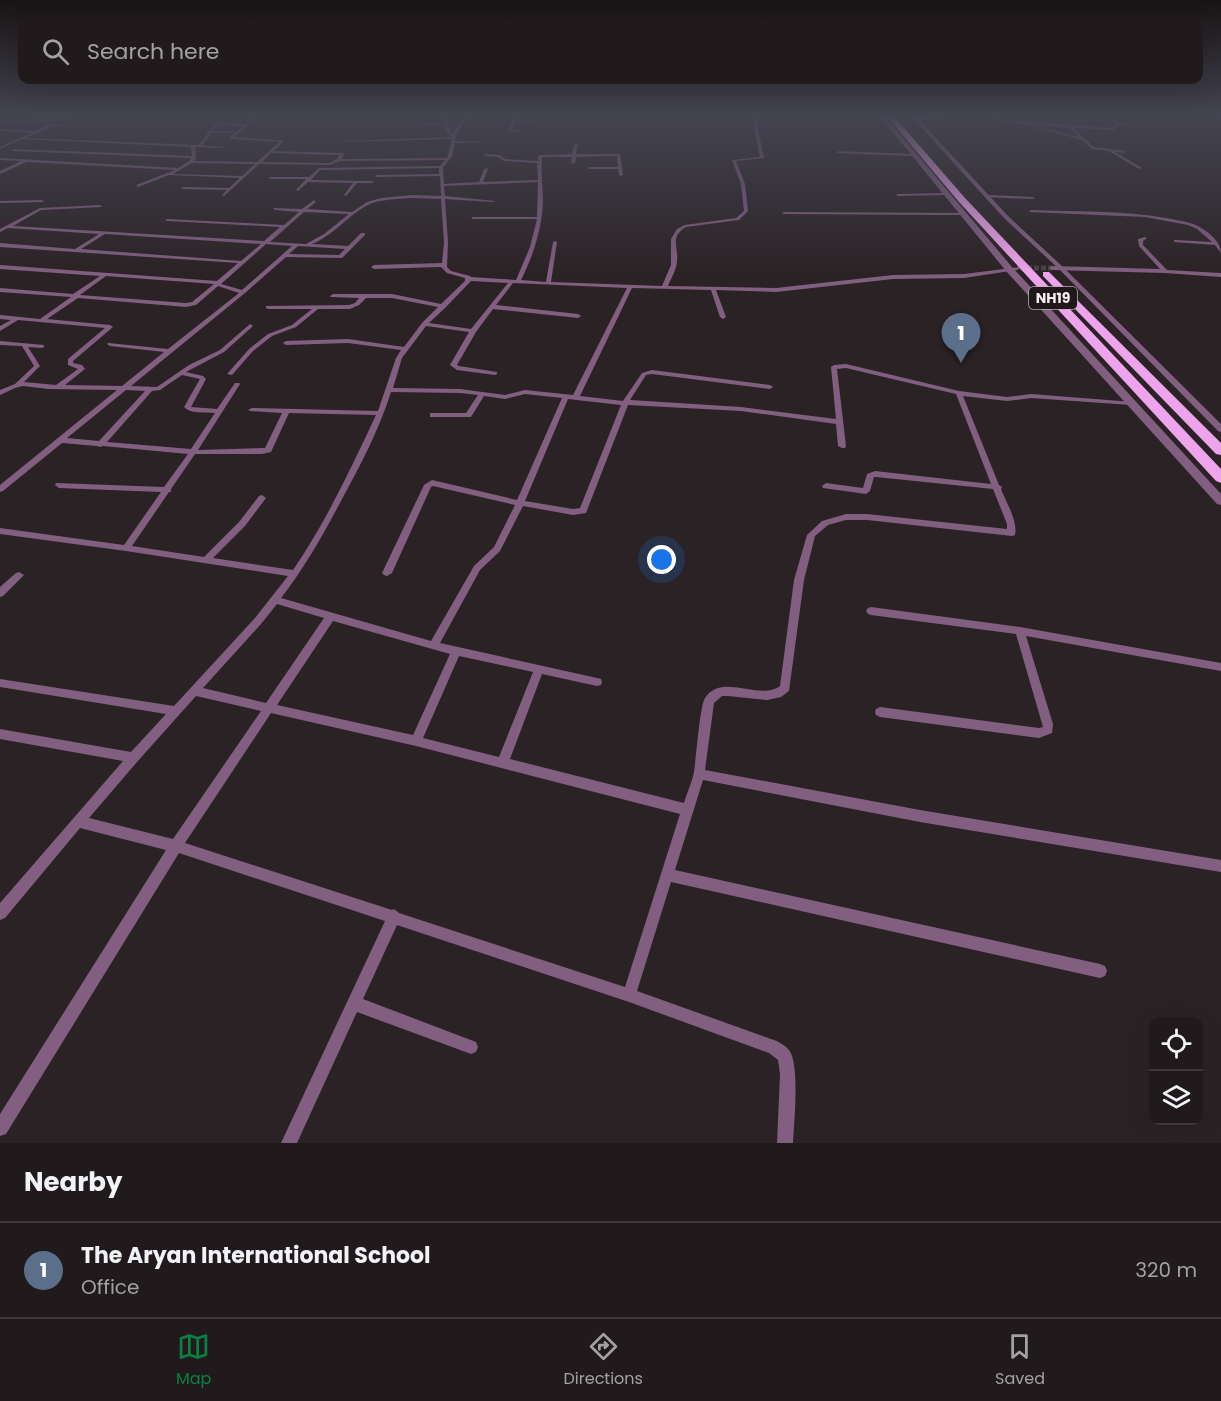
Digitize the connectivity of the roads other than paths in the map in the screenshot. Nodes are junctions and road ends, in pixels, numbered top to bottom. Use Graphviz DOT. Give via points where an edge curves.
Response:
graph roads {
  1 [pos="151,167"];
  2 [pos="253,167"];
  3 [pos="444,167"];
  4 [pos="540,167"];
  5 [pos="737,167"];
  6 [pos="923,167"];
  7 [pos="934,167"];
  8 [pos="946,167"];
  9 [pos="961,167"];
  10 [pos="590,168"];
  11 [pos="621,168"];
  12 [pos="179,169"];
  13 [pos="486,169"];
  14 [pos="442,171"];
  15 [pos="168,175"];
  16 [pos="621,175"];
  17 [pos="377,176"];
  18 [pos="243,177"];
  19 [pos="270,178"];
  20 [pos="308,180"];
  21 [pos="540,181"];
  22 [pos="356,182"];
  23 [pos="372,182"];
  24 [pos="480,184"];
  25 [pos="443,185"];
  26 [pos="138,186"];
  27 [pos="183,188"];
  28 [pos="230,189"];
  29 [pos="298,190"];
  30 [pos="946,194"];
  31 [pos="224,195"];
  32 [pos="346,195"];
  33 [pos="898,195"];
  34 [pos="987,196"];
  35 [pos="443,198"];
  36 [pos="1033,198"];
  37 [pos="42,201"];
  38 [pos="314,201"];
  39 [pos="493,201"];
  40 [pos="0,202"];
  41 [pos="100,206"];
  42 [pos="275,209"];
  43 [pos="302,211"];
  44 [pos="1031,211"];
  45 [pos="354,213"];
  46 [pos="784,213"];
  47 [pos="963,214"];
  48 [pos="473,218"];
  49 [pos="539,218"];
  50 [pos="167,220"];
  51 [pos="0,222"];
  52 [pos="15,223"];
  53 [pos="8,226"];
  54 [pos="283,226"];
  55 [pos="0,231"];
  56 [pos="104,233"];
  57 [pos="363,234"];
  58 [pos="1145,238"];
  59 [pos="1176,241"];
  60 [pos="555,242"];
  61 [pos="263,243"];
  62 [pos="1217,244"];
  63 [pos="0,245"];
  64 [pos="296,245"];
  65 [pos="305,245"];
  66 [pos="350,248"];
  67 [pos="76,250"];
  68 [pos="1221,251"];
  69 [pos="285,255"];
  70 [pos="241,262"];
  71 [pos="444,265"];
  72 [pos="0,267"];
  73 [pos="374,267"];
  74 [pos="1013,268"];
  75 [pos="1052,268"];
  76 [pos="1061,268"];
  77 [pos="1165,271"];
  78 [pos="106,274"];
  79 [pos="1221,275"];
  80 [pos="469,279"];
  81 [pos="515,282"];
  82 [pos="218,284"];
  83 [pos="548,284"];
  84 [pos="630,287"];
  85 [pos="664,288"];
  86 [pos="713,289"];
  87 [pos="0,290"];
  88 [pos="243,292"];
  89 [pos="76,296"];
  90 [pos="333,296"];
  91 [pos="364,296"];
  92 [pos="444,306"];
  93 [pos="268,307"];
  94 [pos="494,307"];
  95 [pos="316,308"];
  96 [pos="578,316"];
  97 [pos="0,317"];
  98 [pos="723,317"];
  99 [pos="18,318"];
  100 [pos="42,320"];
  101 [pos="424,324"];
  102 [pos="250,326"];
  103 [pos="0,330"];
  104 [pos="473,331"];
  105 [pos="0,342"];
  106 [pos="286,343"];
  107 [pos="110,344"];
  108 [pos="24,345"];
  109 [pos="42,346"];
  110 [pos="405,349"];
  111 [pos="168,351"];
  112 [pos="180,373"];
  113 [pos="495,373"];
  114 [pos="230,374"];
  115 [pos="18,384"];
  116 [pos="237,384"];
  117 [pos="58,387"];
  118 [pos="124,387"];
  119 [pos="770,387"];
  120 [pos="149,390"];
  121 [pos="390,390"];
  122 [pos="0,393"];
  123 [pos="959,393"];
  124 [pos="482,394"];
  125 [pos="566,396"];
  126 [pos="576,397"];
  127 [pos="1131,402"];
  128 [pos="625,403"];
  129 [pos="252,410"];
  130 [pos="287,410"];
  131 [pos="220,411"];
  132 [pos="381,413"];
  133 [pos="433,415"];
  134 [pos="839,422"];
  135 [pos="1221,429"];
  136 [pos="59,440"];
  137 [pos="100,445"];
  138 [pos="842,446"];
  139 [pos="1221,451"];
  140 [pos="194,452"];
  141 [pos="1221,478"];
  142 [pos="59,485"];
  143 [pos="826,486"];
  144 [pos="998,488"];
  145 [pos="0,489"];
  146 [pos="168,490"];
  147 [pos="262,498"];
  148 [pos="1221,501"];
  149 [pos="520,503"];
  150 [pos="0,531"];
  151 [pos="126,548"];
  152 [pos="206,560"];
  153 [pos="387,573"];
  154 [pos="295,574"];
  155 [pos="19,575"];
  156 [pos="0,593"];
  157 [pos="275,600"];
  158 [pos="871,611"];
  159 [pos="330,617"];
  160 [pos="1020,631"];
  161 [pos="434,646"];
  162 [pos="456,651"];
  163 [pos="1221,667"];
  164 [pos="539,669"];
  165 [pos="597,682"];
  166 [pos="0,683"];
  167 [pos="194,691"];
  168 [pos="270,708"];
  169 [pos="175,711"];
  170 [pos="880,712"];
  171 [pos="0,734"];
  172 [pos="416,741"];
  173 [pos="133,758"];
  174 [pos="503,762"];
  175 [pos="699,774"];
  176 [pos="688,810"];
  177 [pos="78,822"];
  178 [pos="176,846"];
  179 [pos="1221,866"];
  180 [pos="668,876"];
  181 [pos="0,913"];
  182 [pos="394,916"];
  183 [pos="1100,971"];
  184 [pos="629,994"];
  185 [pos="353,1004"];
  186 [pos="471,1047"];
  187 [pos="0,1128"];
  188 [pos="288,1143"];
  189 [pos="785,1143"];
  1 -- 12 [label="street"];
  2 -- 18 [label="street"];
  3 -- 14 [label="street"];
  4 -- 21 [label="street"];
  5 -- 85 [label="street" via="746,211 737,219 678,230 672,244 675,264"];
  6 -- 30 [label="street"];
  7 -- 141 [label="highway, NH19"];
  8 -- 139 [label="highway, NH19" via="983,210"];
  9 -- 34 [label="street"];
  10 -- 11 [label="street"];
  11 -- 16 [label="street"];
  12 -- 15 [label="street"];
  13 -- 24 [label="street"];
  14 -- 17 [label="street"];
  14 -- 20 [label="street" via="321,168"];
  14 -- 25 [label="street"];
  15 -- 18 [label="street"];
  15 -- 26 [label="street"];
  18 -- 28 [label="street"];
  19 -- 20 [label="street"];
  20 -- 22 [label="street"];
  20 -- 29 [label="street"];
  21 -- 24 [label="street"];
  21 -- 49 [label="street"];
  22 -- 23 [label="street"];
  22 -- 32 [label="street"];
  24 -- 25 [label="street"];
  25 -- 35 [label="street"];
  27 -- 28 [label="street"];
  28 -- 31 [label="street"];
  30 -- 33 [label="street"];
  30 -- 47 [label="street"];
  34 -- 36 [label="street"];
  34 -- 76 [label="street"];
  35 -- 39 [label="street"];
  35 -- 45 [label="street" via="384,199"];
  35 -- 71 [label="street"];
  37 -- 40 [label="street"];
  38 -- 43 [label="street"];
  41 -- 52 [label="street" via="42,209"];
  42 -- 43 [label="street"];
  43 -- 45 [label="street"];
  43 -- 54 [label="street"];
  44 -- 62 [label="street" via="1156,217 1193,225"];
  45 -- 65 [label="street" via="330,234"];
  46 -- 47 [label="street"];
  47 -- 74 [label="street"];
  48 -- 49 [label="street"];
  49 -- 81 [label="street" via="536,240"];
  50 -- 54 [label="street"];
  51 -- 52 [label="street"];
  52 -- 53 [label="street"];
  53 -- 55 [label="street"];
  53 -- 56 [label="street"];
  54 -- 61 [label="street"];
  56 -- 61 [label="street"];
  56 -- 67 [label="street"];
  57 -- 66 [label="street"];
  58 -- 77 [label="street" via="1140,240 1141,245"];
  59 -- 62 [label="street"];
  60 -- 83 [label="street"];
  61 -- 64 [label="street"];
  61 -- 70 [label="street"];
  62 -- 68 [label="street"];
  63 -- 67 [label="street"];
  64 -- 65 [label="street"];
  64 -- 69 [label="street"];
  65 -- 66 [label="street"];
  66 -- 69 [label="street" via="336,258"];
  67 -- 70 [label="street"];
  69 -- 88 [label="street"];
  70 -- 82 [label="street"];
  71 -- 73 [label="street"];
  71 -- 80 [label="street" via="445,270"];
  72 -- 78 [label="street"];
  74 -- 86 [label="street" via="964,276 893,278 776,290"];
  74 -- 127 [label="street"];
  75 -- 76 [label="street"];
  76 -- 77 [label="street"];
  76 -- 135 [label="street"];
  77 -- 79 [label="street"];
  78 -- 82 [label="street"];
  78 -- 89 [label="street"];
  80 -- 81 [label="street"];
  80 -- 92 [label="street"];
  81 -- 83 [label="street"];
  81 -- 94 [label="street"];
  82 -- 88 [label="street"];
  82 -- 89 [label="street" via="189,305"];
  83 -- 84 [label="street"];
  84 -- 85 [label="street"];
  84 -- 126 [label="street"];
  85 -- 86 [label="street"];
  86 -- 98 [label="street"];
  87 -- 89 [label="street"];
  88 -- 111 [label="street"];
  89 -- 100 [label="street"];
  90 -- 91 [label="street"];
  91 -- 92 [label="street" via="397,297"];
  91 -- 95 [label="street" via="354,306"];
  92 -- 101 [label="street"];
  93 -- 95 [label="street"];
  94 -- 96 [label="street"];
  94 -- 104 [label="street"];
  95 -- 114 [label="street" via="294,326 270,335"];
  97 -- 99 [label="street"];
  99 -- 100 [label="street"];
  99 -- 103 [label="street"];
  100 -- 117 [label="street" via="110,327 70,360 70,364 82,369"];
  101 -- 104 [label="street"];
  101 -- 110 [label="street"];
  102 -- 112 [label="street" via="222,351"];
  104 -- 113 [label="street" via="454,367"];
  105 -- 108 [label="street"];
  106 -- 110 [label="street" via="348,341"];
  107 -- 111 [label="street"];
  108 -- 109 [label="street"];
  108 -- 115 [label="street" via="37,366"];
  110 -- 121 [label="street"];
  111 -- 118 [label="street"];
  112 -- 120 [label="street"];
  112 -- 131 [label="street" via="203,379 189,409"];
  115 -- 117 [label="street"];
  115 -- 122 [label="street"];
  116 -- 131 [label="street"];
  117 -- 118 [label="street"];
  118 -- 120 [label="street"];
  118 -- 136 [label="street"];
  119 -- 128 [label="street" via="652,372 639,379"];
  120 -- 137 [label="street"];
  121 -- 124 [label="street"];
  121 -- 132 [label="street"];
  123 -- 127 [label="street" via="1007,399 1031,396"];
  123 -- 134 [label="street" via="837,366 833,369"];
  123 -- 144 [label="street"];
  124 -- 125 [label="street" via="505,397 525,392"];
  124 -- 133 [label="street" via="468,415"];
  125 -- 126 [label="street"];
  125 -- 149 [label="street"];
  126 -- 128 [label="street"];
  127 -- 148 [label="street"];
  128 -- 134 [label="street" via="741,409"];
  128 -- 149 [label="street" via="583,511"];
  129 -- 130 [label="street"];
  130 -- 132 [label="street"];
  130 -- 140 [label="street" via="268,450"];
  131 -- 140 [label="street"];
  132 -- 154 [label="street"];
  134 -- 138 [label="street"];
  136 -- 137 [label="street"];
  136 -- 145 [label="street"];
  137 -- 140 [label="street"];
  140 -- 146 [label="street"];
  142 -- 146 [label="street"];
  143 -- 144 [label="street" via="866,491 874,474"];
  144 -- 175 [label="street" via="1012,533 846,517 825,524 812,535 799,580 785,688 767,695 728,691 713,696 709,701"];
  146 -- 151 [label="street"];
  147 -- 152 [label="street"];
  149 -- 153 [label="street" via="430,484"];
  149 -- 161 [label="street" via="497,549 477,568"];
  150 -- 151 [label="street"];
  151 -- 152 [label="street"];
  152 -- 154 [label="street"];
  154 -- 157 [label="street"];
  155 -- 156 [label="street"];
  157 -- 159 [label="street"];
  157 -- 167 [label="street"];
  158 -- 160 [label="street"];
  159 -- 161 [label="street"];
  159 -- 168 [label="street"];
  160 -- 163 [label="street"];
  160 -- 170 [label="street" via="1048,724 1045,732"];
  161 -- 162 [label="street"];
  162 -- 164 [label="street"];
  162 -- 172 [label="street"];
  164 -- 165 [label="street"];
  164 -- 174 [label="street"];
  166 -- 169 [label="street"];
  167 -- 168 [label="street"];
  167 -- 169 [label="street"];
  168 -- 172 [label="street"];
  168 -- 178 [label="street"];
  169 -- 173 [label="street"];
  171 -- 173 [label="street"];
  172 -- 174 [label="street"];
  173 -- 177 [label="street"];
  174 -- 176 [label="street"];
  175 -- 176 [label="street"];
  175 -- 179 [label="street" via="920,816"];
  176 -- 180 [label="street"];
  177 -- 178 [label="street"];
  177 -- 181 [label="street"];
  178 -- 182 [label="street"];
  178 -- 187 [label="street"];
  180 -- 183 [label="street"];
  180 -- 184 [label="street"];
  182 -- 184 [label="street"];
  182 -- 185 [label="street"];
  184 -- 189 [label="street" via="774,1047 785,1056"];
  185 -- 186 [label="street"];
  185 -- 188 [label="street"];
}
